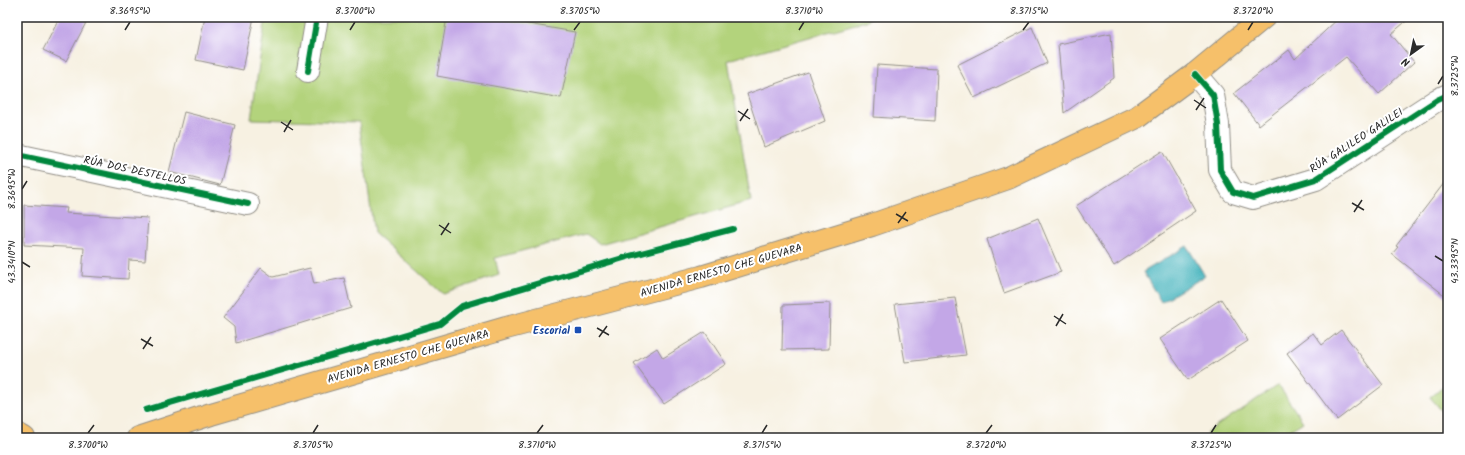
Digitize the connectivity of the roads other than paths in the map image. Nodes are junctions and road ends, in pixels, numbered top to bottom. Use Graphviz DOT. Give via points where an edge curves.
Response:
graph roads {
  1 [pos="317,17"];
  2 [pos="1264,17"];
  3 [pos="308,71"];
  4 [pos="1196,74"];
  5 [pos="1448,95"];
  6 [pos="17,155"];
  7 [pos="248,204"];
  8 [pos="17,434"];
  9 [pos="24,438"];
  10 [pos="138,438"];
  1 -- 3 [label="street"];
  2 -- 4 [label="main road, AVENIDA ERNESTO CHE GUEVARA"];
  4 -- 5 [label="street, RÚA GALILEO GALILEI" via="1203,107 1218,124 1220,170 1233,192 1253,198 1316,179"];
  4 -- 10 [label="main road, AVENIDA ERNESTO CHE GUEVARA" via="1137,117 1001,181 701,278 506,328 211,414"];
  6 -- 7 [label="street, RÚA DOS DESTELLOS"];
  8 -- 9 [label="main road"];
}
